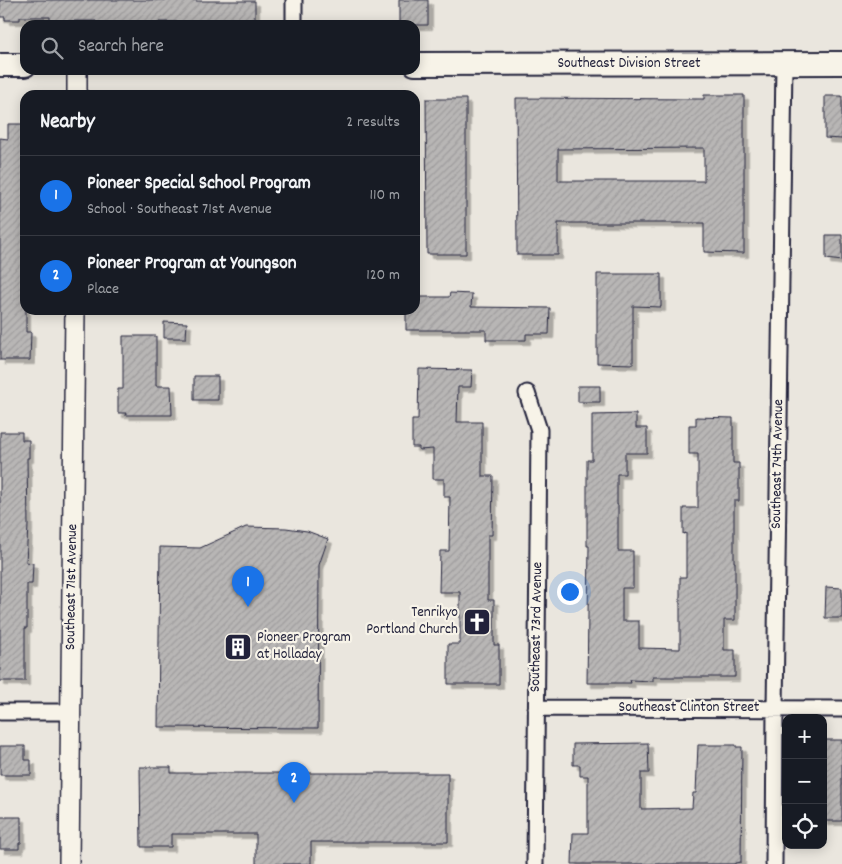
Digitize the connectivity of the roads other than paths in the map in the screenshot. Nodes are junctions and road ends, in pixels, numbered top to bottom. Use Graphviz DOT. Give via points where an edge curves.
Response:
graph roads {
  1 [pos="294,0"];
  2 [pos="294,20"];
  3 [pos="784,63"];
  4 [pos="842,63"];
  5 [pos="420,64"];
  6 [pos="0,65"];
  7 [pos="20,65"];
  8 [pos="77,75"];
  9 [pos="77,90"];
  10 [pos="74,315"];
  11 [pos="527,393"];
  12 [pos="536,708"];
  13 [pos="775,708"];
  14 [pos="842,709"];
  15 [pos="0,712"];
  16 [pos="71,712"];
  17 [pos="69,864"];
  18 [pos="535,864"];
  19 [pos="774,864"];
  1 -- 2 [label="street"];
  3 -- 4 [label="main road, Southeast Division Street"];
  3 -- 5 [label="main road, Southeast Division Street"];
  3 -- 13 [label="street, Southeast 74th Avenue"];
  6 -- 7 [label="main road"];
  8 -- 9 [label="street"];
  10 -- 16 [label="street, Southeast 71st Avenue"];
  11 -- 12 [label="street, Southeast 73rd Avenue" via="540,430"];
  12 -- 13 [label="street, Southeast Clinton Street"];
  12 -- 18 [label="street, Southeast 73rd Avenue"];
  13 -- 14 [label="street, Southeast Clinton Street"];
  13 -- 19 [label="street, Southeast 74th Avenue"];
  15 -- 16 [label="street"];
  16 -- 17 [label="street, Southeast 71st Avenue"];
}
